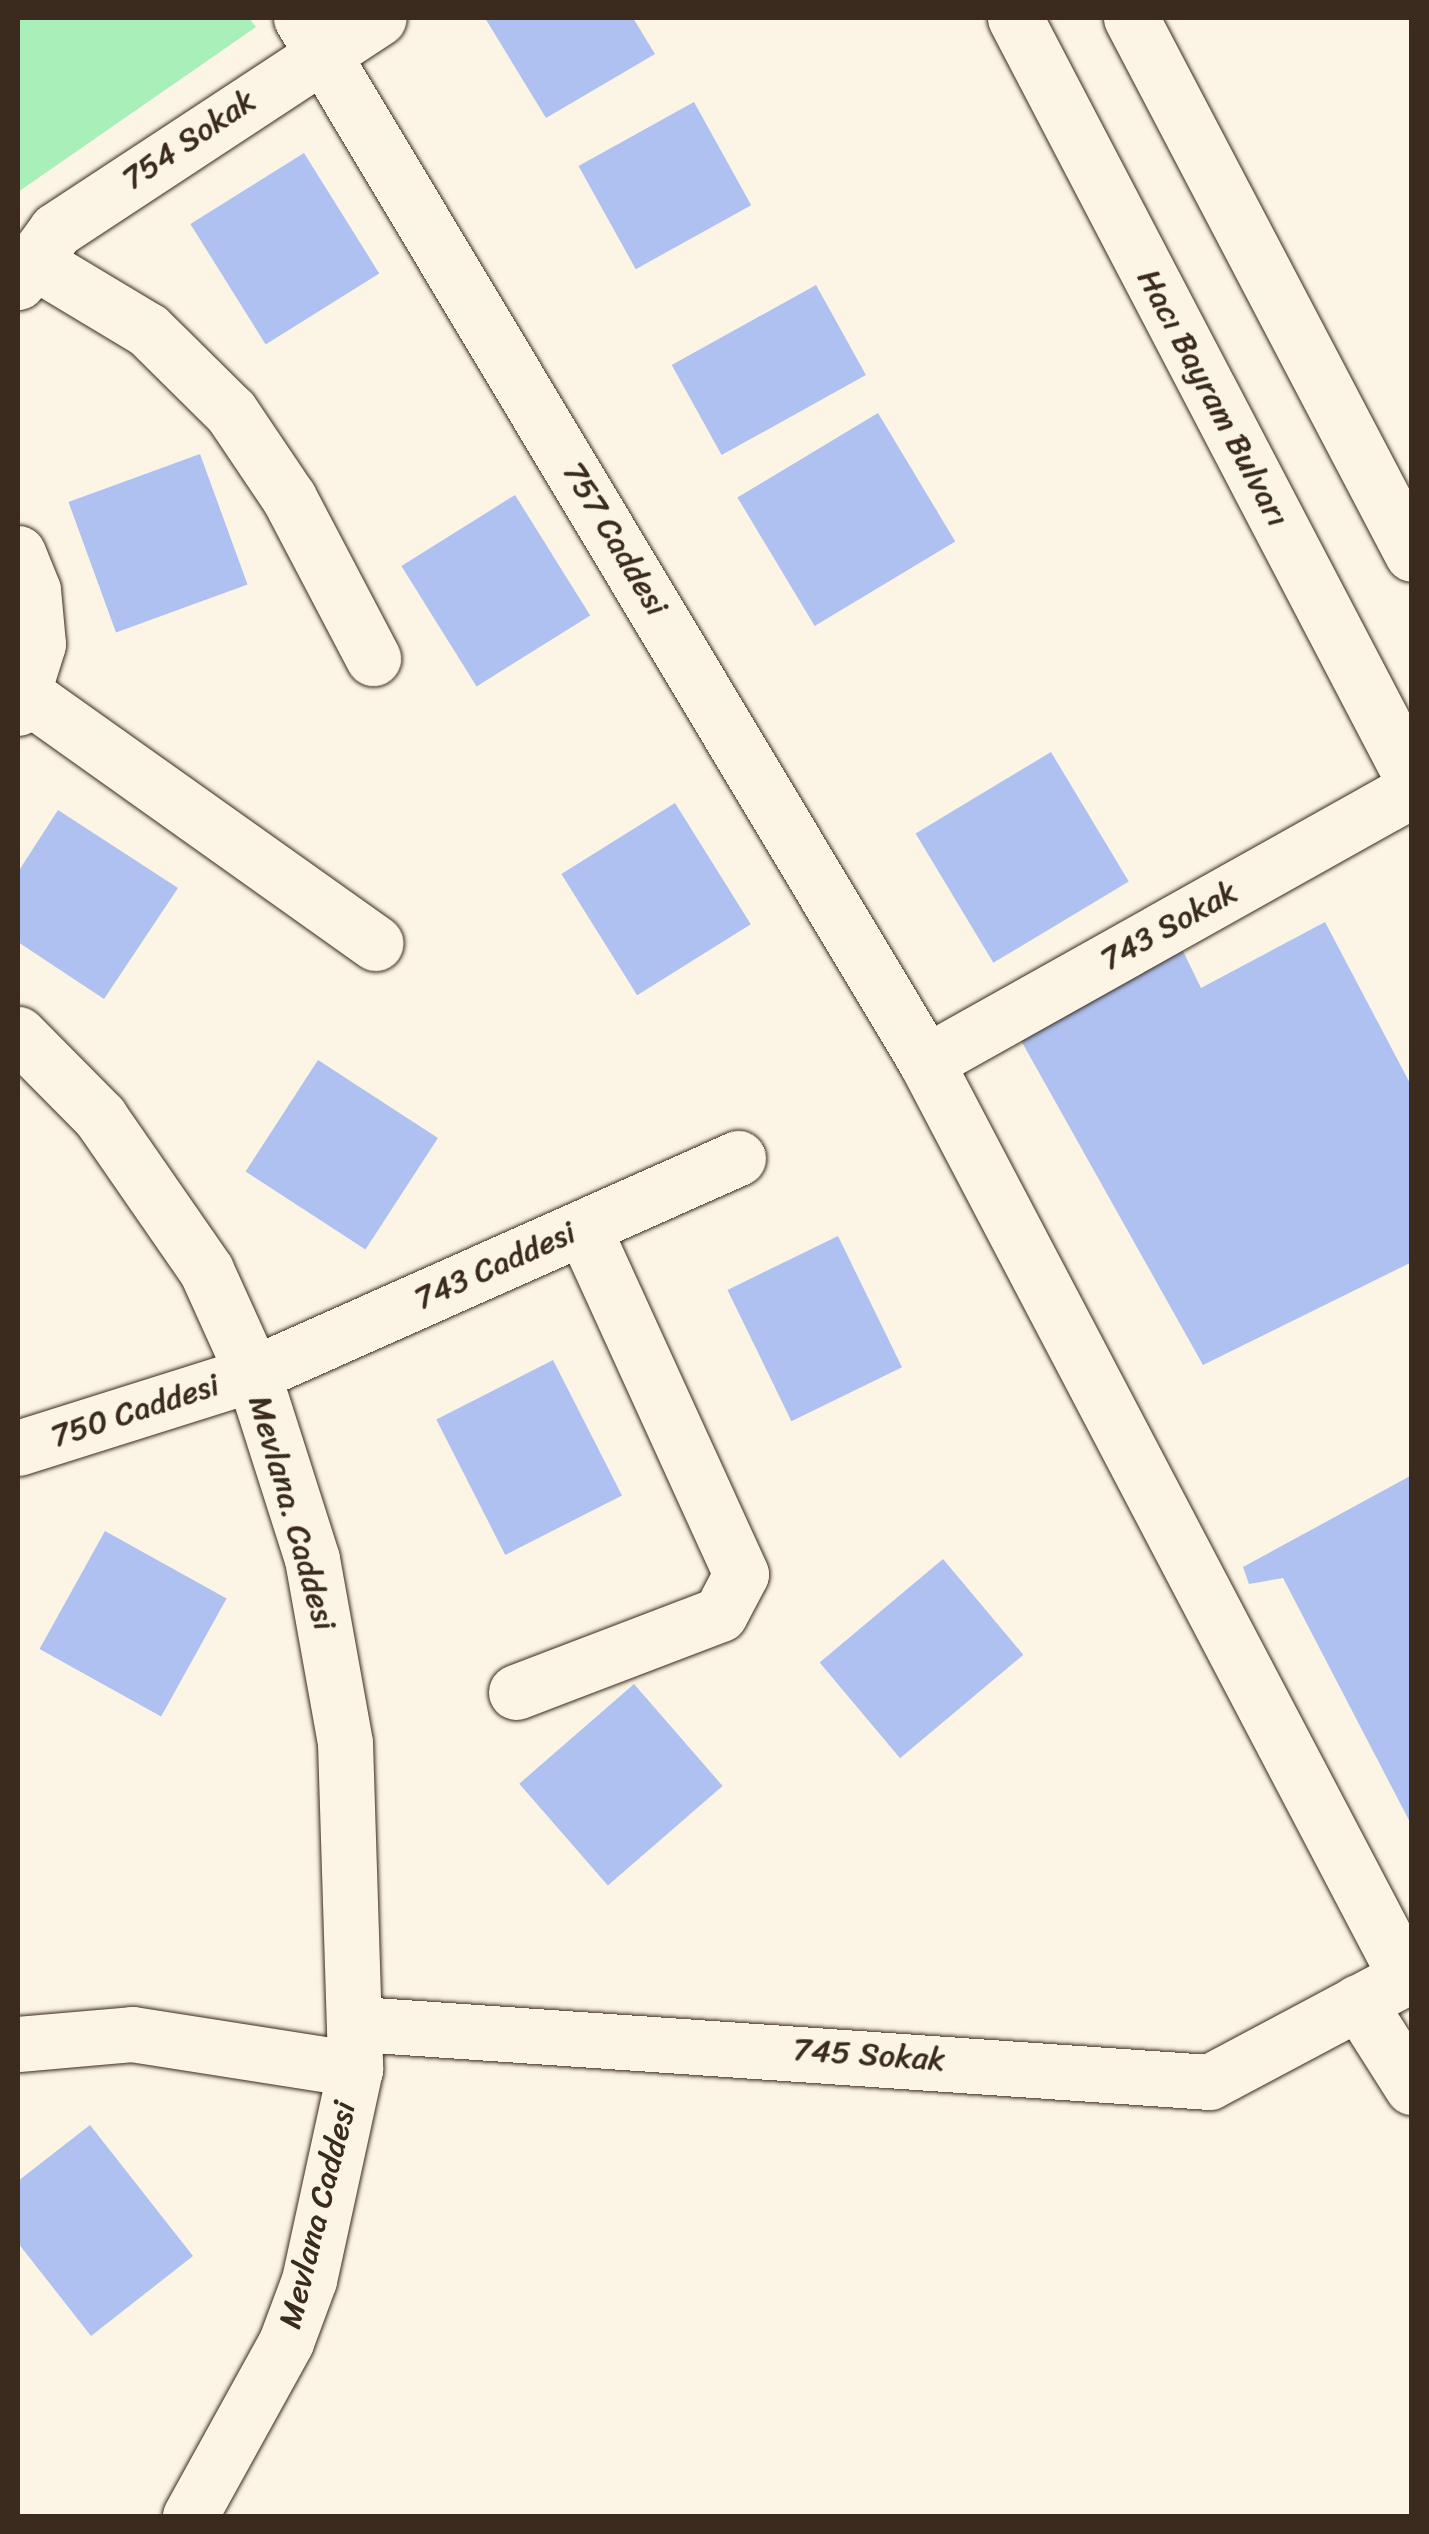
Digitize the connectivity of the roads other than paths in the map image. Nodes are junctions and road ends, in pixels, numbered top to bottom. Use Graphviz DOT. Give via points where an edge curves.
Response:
graph roads {
  1 [pos="379,18"];
  2 [pos="1015,18"];
  3 [pos="1131,18"];
  4 [pos="312,33"];
  5 [pos="25,272"];
  6 [pos="18,554"];
  7 [pos="1412,554"];
  8 [pos="373,658"];
  9 [pos="21,701"];
  10 [pos="1412,778"];
  11 [pos="1412,790"];
  12 [pos="376,943"];
  13 [pos="18,1034"];
  14 [pos="926,1062"];
  15 [pos="738,1158"];
  16 [pos="584,1227"];
  17 [pos="253,1374"];
  18 [pos="18,1448"];
  19 [pos="516,1692"];
  20 [pos="1409,1976"];
  21 [pos="1358,2002"];
  22 [pos="18,2044"];
  23 [pos="357,2046"];
  24 [pos="1412,2086"];
  25 [pos="190,2516"];
  1 -- 4 [label="street, 754 Sokak"];
  2 -- 10 [label="street, Hacı Bayram Bulvarı"];
  3 -- 7 [label="street"];
  4 -- 5 [label="street, 754 Sokak" via="56,230"];
  4 -- 14 [label="street, 757 Caddesi"];
  5 -- 8 [label="street" via="148,330 231,412 290,498"];
  6 -- 9 [label="street" via="33,590 38,644"];
  9 -- 12 [label="street"];
  11 -- 14 [label="street, 743 Sokak"];
  13 -- 17 [label="street, Mevlana. Caddesi" via="100,1117 149,1181 206,1270"];
  14 -- 20 [label="street, 757 Caddesi"];
  15 -- 16 [label="street, 743 Caddesi"];
  16 -- 17 [label="street, 743 Caddesi"];
  16 -- 19 [label="street" via="741,1574 720,1614"];
  17 -- 18 [label="street, 750 Caddesi"];
  17 -- 23 [label="street, Mevlana. Caddesi" via="312,1558 346,1743"];
  20 -- 21 [label="street, 745 Sokak"];
  21 -- 23 [label="street, 745 Sokak" via="1209,2082"];
  21 -- 24 [label="street"];
  22 -- 23 [label="street, 745 Sokak" via="132,2034"];
  23 -- 25 [label="street, Mevlana Caddesi" via="298,2311"];
}
